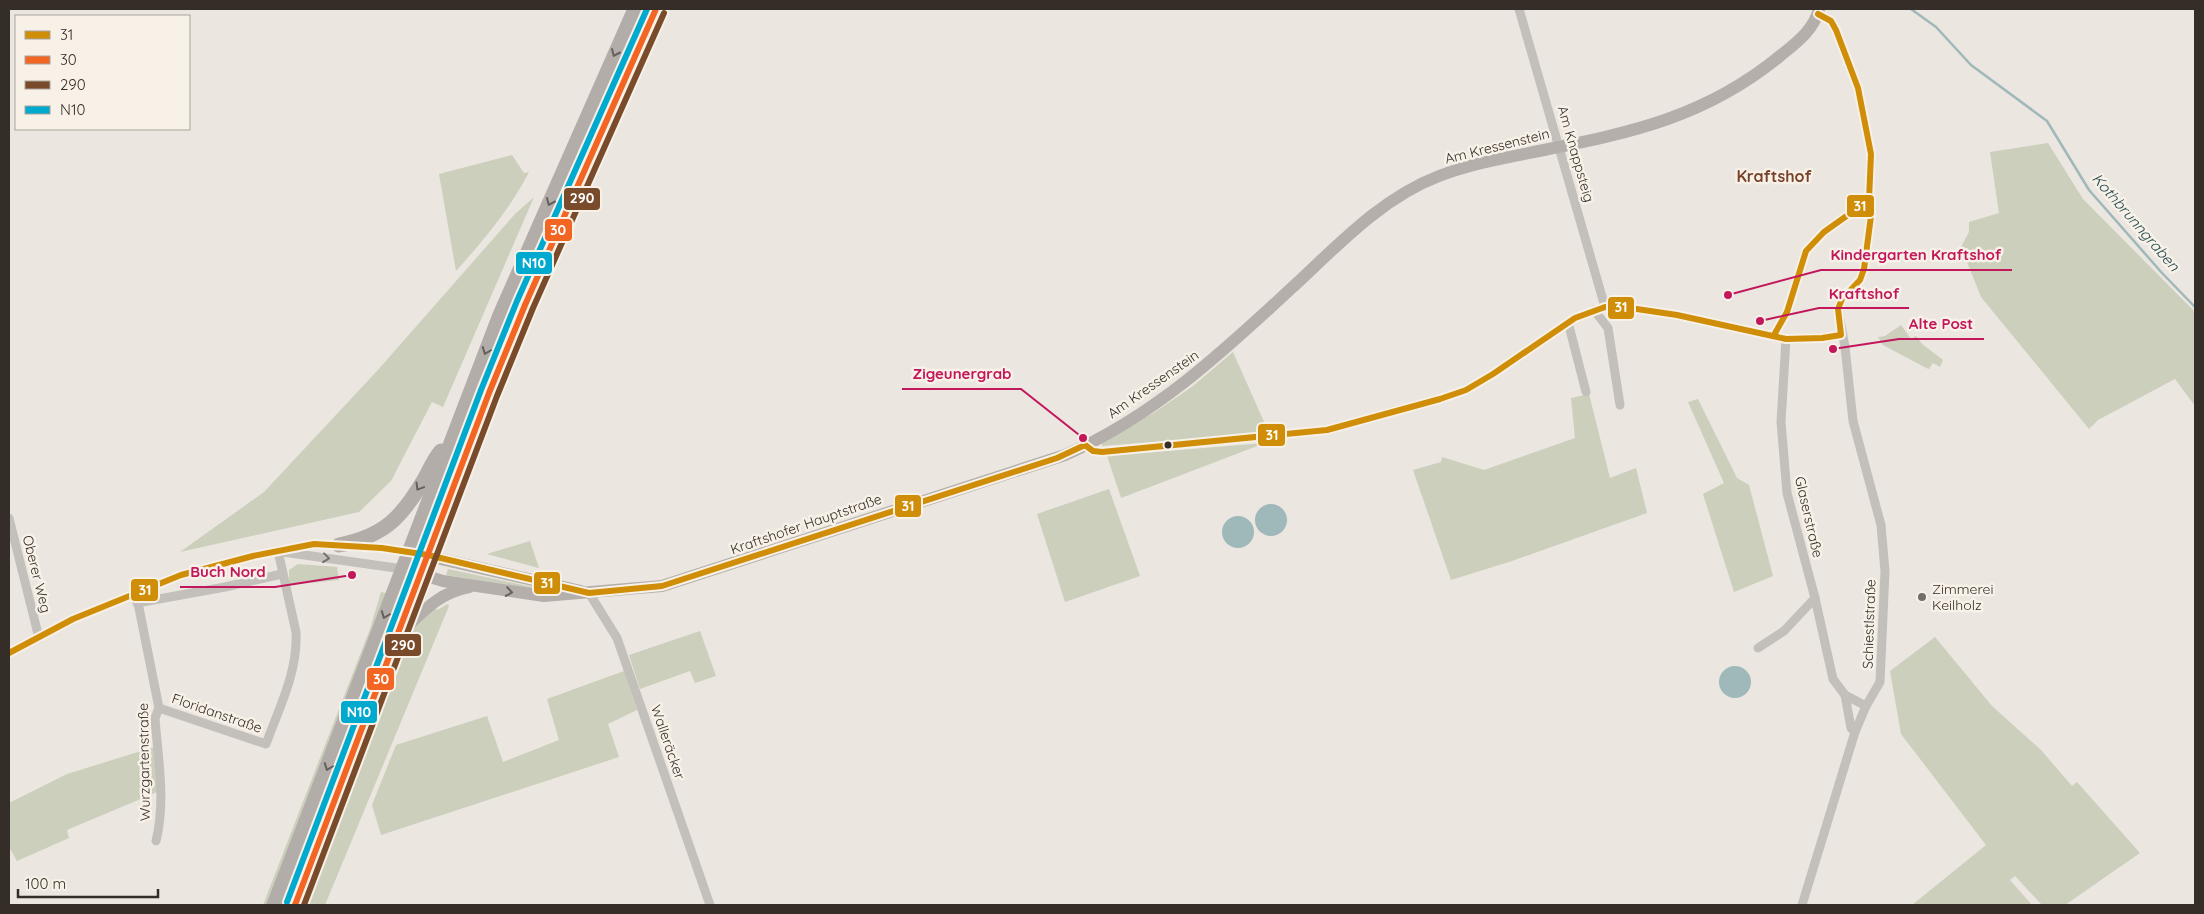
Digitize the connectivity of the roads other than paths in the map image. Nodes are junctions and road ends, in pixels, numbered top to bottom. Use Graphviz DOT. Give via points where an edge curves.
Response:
graph roads {
  1 [pos="635,9"];
  2 [pos="656,9"];
  3 [pos="1519,9"];
  4 [pos="1819,11"];
  5 [pos="1559,146"];
  6 [pos="1605,307"];
  7 [pos="1594,310"];
  8 [pos="1568,322"];
  9 [pos="1841,335"];
  10 [pos="1786,339"];
  11 [pos="1586,392"];
  12 [pos="1620,405"];
  13 [pos="456,432"];
  14 [pos="1086,445"];
  15 [pos="9,518"];
  16 [pos="339,545"];
  17 [pos="278,551"];
  18 [pos="410,552"];
  19 [pos="428,555"];
  20 [pos="403,569"];
  21 [pos="282,574"];
  22 [pos="421,574"];
  23 [pos="474,586"];
  24 [pos="136,593"];
  25 [pos="589,593"];
  26 [pos="1815,598"];
  27 [pos="137,603"];
  28 [pos="398,635"];
  29 [pos="39,638"];
  30 [pos="1758,648"];
  31 [pos="9,654"];
  32 [pos="1845,695"];
  33 [pos="1866,706"];
  34 [pos="159,708"];
  35 [pos="1855,732"];
  36 [pos="156,841"];
  37 [pos="274,905"];
  38 [pos="295,905"];
  39 [pos="710,905"];
  40 [pos="1802,905"];
  1 -- 13 [label="main road, one-way" via="509,294"];
  2 -- 19 [label="main road" via="525,305"];
  3 -- 5 [label="street, Am Knappsteig"];
  4 -- 5 [label="street, Am Kressenstein" via="1814,24 1803,37 1732,91 1709,103 1656,124"];
  4 -- 9 [label="street" via="1836,30 1855,80 1872,154 1871,216 1864,269 1860,280 1842,299 1838,309"];
  5 -- 6 [label="street, Am Knappsteig"];
  5 -- 14 [label="street, Am Kressenstein" via="1454,170 1393,200 1356,228 1191,379"];
  6 -- 7 [label="street"];
  6 -- 10 [label="street" via="1677,315"];
  7 -- 8 [label="street"];
  7 -- 12 [label="street" via="1608,328"];
  8 -- 11 [label="street"];
  8 -- 14 [label="street" via="1466,390 1327,430 1102,452 1093,451"];
  9 -- 10 [label="street"];
  9 -- 33 [label="street, Schiestlstraße" via="1853,421 1881,525 1885,571 1880,682"];
  10 -- 26 [label="street, Glaserstraße" via="1781,422 1787,493"];
  13 -- 16 [label="main road, one-way" via="436,456 408,504 388,526 360,540"];
  13 -- 18 [label="main road"];
  14 -- 25 [label="street, Kraftshofer Hauptstraße" via="1057,458 677,583"];
  15 -- 29 [label="street, Oberer Weg"];
  16 -- 17 [label="street" via="314,544"];
  16 -- 18 [label="street"];
  17 -- 20 [label="street, one-way"];
  17 -- 21 [label="street"];
  17 -- 24 [label="street" via="181,575"];
  18 -- 19 [label="street, Kraftshofer Hauptstraße"];
  18 -- 20 [label="main road"];
  19 -- 22 [label="main road"];
  19 -- 25 [label="street, Kraftshofer Hauptstraße"];
  20 -- 22 [label="street, Kraftshofer Hauptstraße"];
  20 -- 37 [label="main road, one-way"];
  21 -- 27 [label="street"];
  21 -- 34 [label="street, Floridanstraße" via="296,632 296,645 292,672 266,744"];
  22 -- 23 [label="street, Kraftshofer Hauptstraße"];
  22 -- 28 [label="main road"];
  23 -- 25 [label="street, Kraftshofer Hauptstraße, one-way" via="554,597"];
  23 -- 28 [label="street" via="434,600"];
  24 -- 27 [label="street, Wurzgartenstraße"];
  24 -- 29 [label="street"];
  25 -- 39 [label="street, Walleräcker" via="617,638"];
  26 -- 30 [label="street" via="1784,631"];
  26 -- 32 [label="street, Glaserstraße" via="1833,679"];
  27 -- 34 [label="street, Wurzgartenstraße"];
  28 -- 38 [label="main road"];
  29 -- 31 [label="street"];
  32 -- 33 [label="street"];
  32 -- 35 [label="street, Glaserstraße" via="1851,728"];
  33 -- 35 [label="street, Schiestlstraße"];
  34 -- 36 [label="street, Wurzgartenstraße" via="155,718 161,796"];
  35 -- 40 [label="street, Schiestlstraße"];
}
